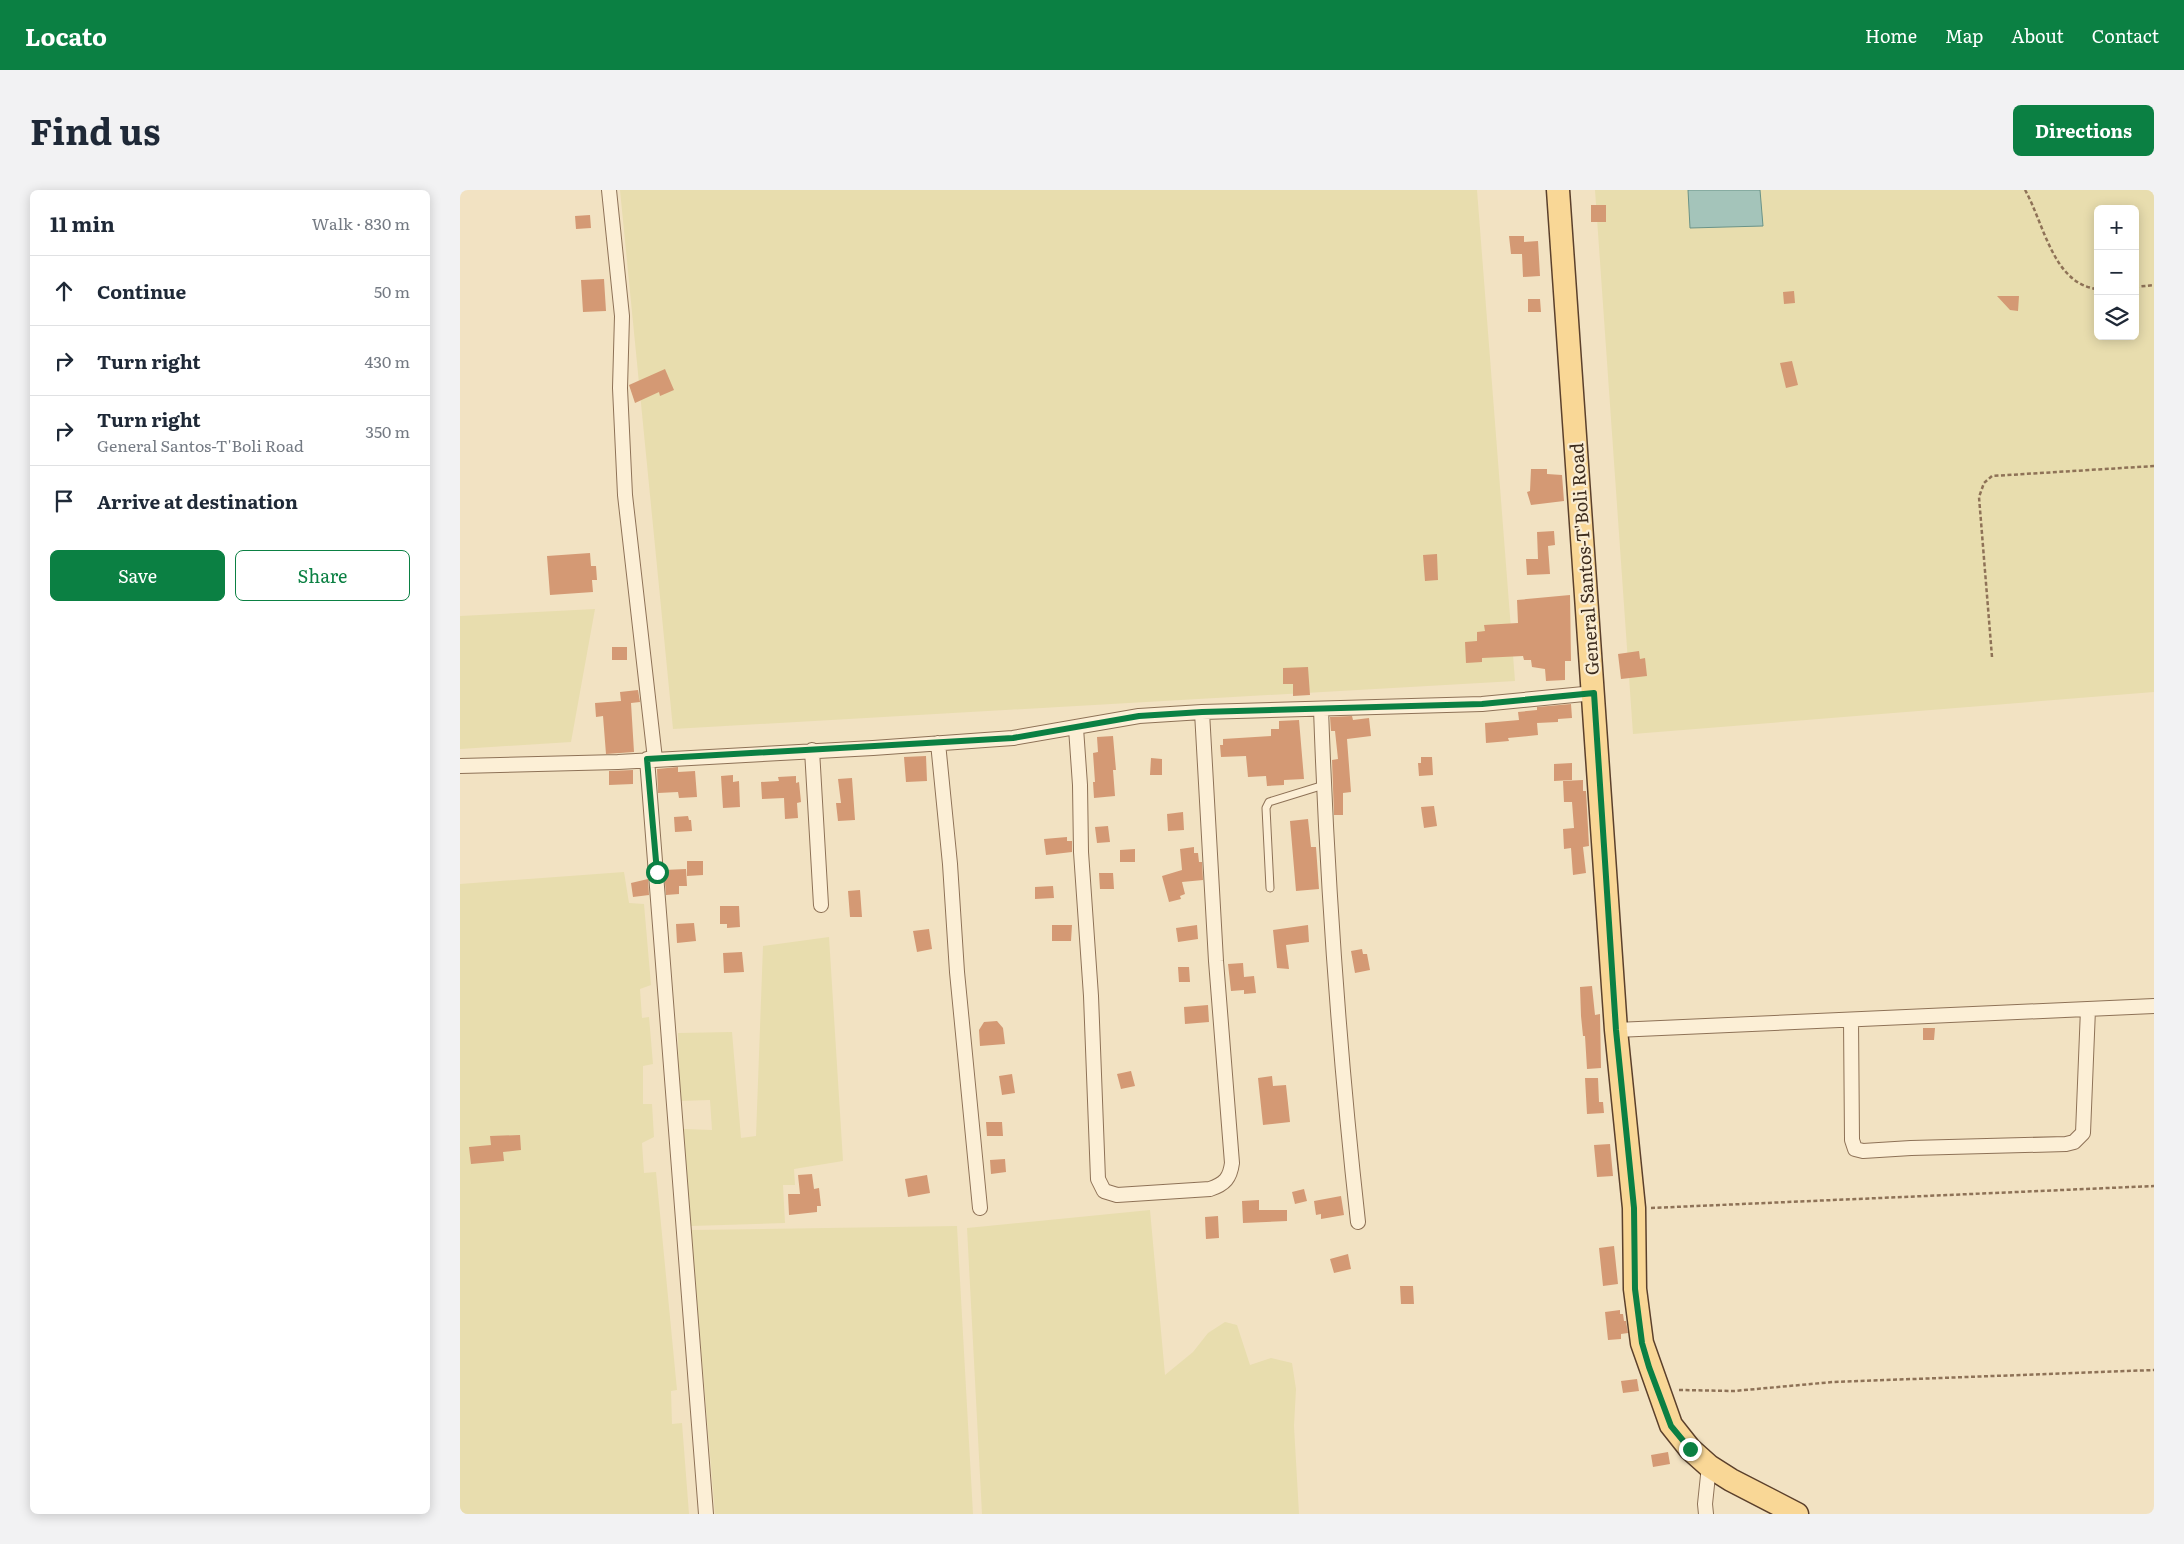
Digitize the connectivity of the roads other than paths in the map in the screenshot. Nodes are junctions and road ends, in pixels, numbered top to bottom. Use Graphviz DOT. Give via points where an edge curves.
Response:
graph roads {
  1 [pos="609,190"];
  2 [pos="1558,190"];
  3 [pos="1594,693"];
  4 [pos="1321,709"];
  5 [pos="1202,712"];
  6 [pos="1076,728"];
  7 [pos="938,743"];
  8 [pos="812,750"];
  9 [pos="651,759"];
  10 [pos="460,766"];
  11 [pos="1324,785"];
  12 [pos="1270,888"];
  13 [pos="821,905"];
  14 [pos="2154,1006"];
  15 [pos="2088,1009"];
  16 [pos="1851,1020"];
  17 [pos="1616,1030"];
  18 [pos="980,1208"];
  19 [pos="1358,1222"];
  20 [pos="1709,1466"];
  21 [pos="706,1514"];
  22 [pos="1705,1514"];
  23 [pos="1797,1514"];
  1 -- 9 [label="street" via="622,316 620,388 625,495"];
  2 -- 3 [label="main road, General Santos-T'Boli Road"];
  3 -- 4 [label="street" via="1482,704"];
  3 -- 17 [label="main road, General Santos-T'Boli Road"];
  4 -- 5 [label="street"];
  4 -- 11 [label="street"];
  5 -- 6 [label="street" via="1139,716"];
  5 -- 6 [label="street" via="1216,961 1232,1163 1227,1180 1210,1189 1117,1195 1104,1191 1100,1186"];
  6 -- 7 [label="street" via="1013,738"];
  7 -- 8 [label="street"];
  7 -- 18 [label="street"];
  8 -- 9 [label="street"];
  8 -- 13 [label="street"];
  9 -- 10 [label="street"];
  9 -- 21 [label="street"];
  11 -- 12 [label="lane" via="1270,802 1266,808"];
  11 -- 19 [label="street" via="1343,1080"];
  14 -- 15 [label="street"];
  15 -- 16 [label="street"];
  15 -- 16 [label="street" via="2083,1133 2074,1142 2066,1144 1863,1152 1855,1149 1852,1140"];
  16 -- 17 [label="street"];
  17 -- 20 [label="main road, General Santos-T'Boli Road" via="1634,1208 1635,1289 1642,1343 1671,1426"];
  20 -- 22 [label="street"];
  20 -- 23 [label="main road, General Santos-T'Boli Road"];
}
